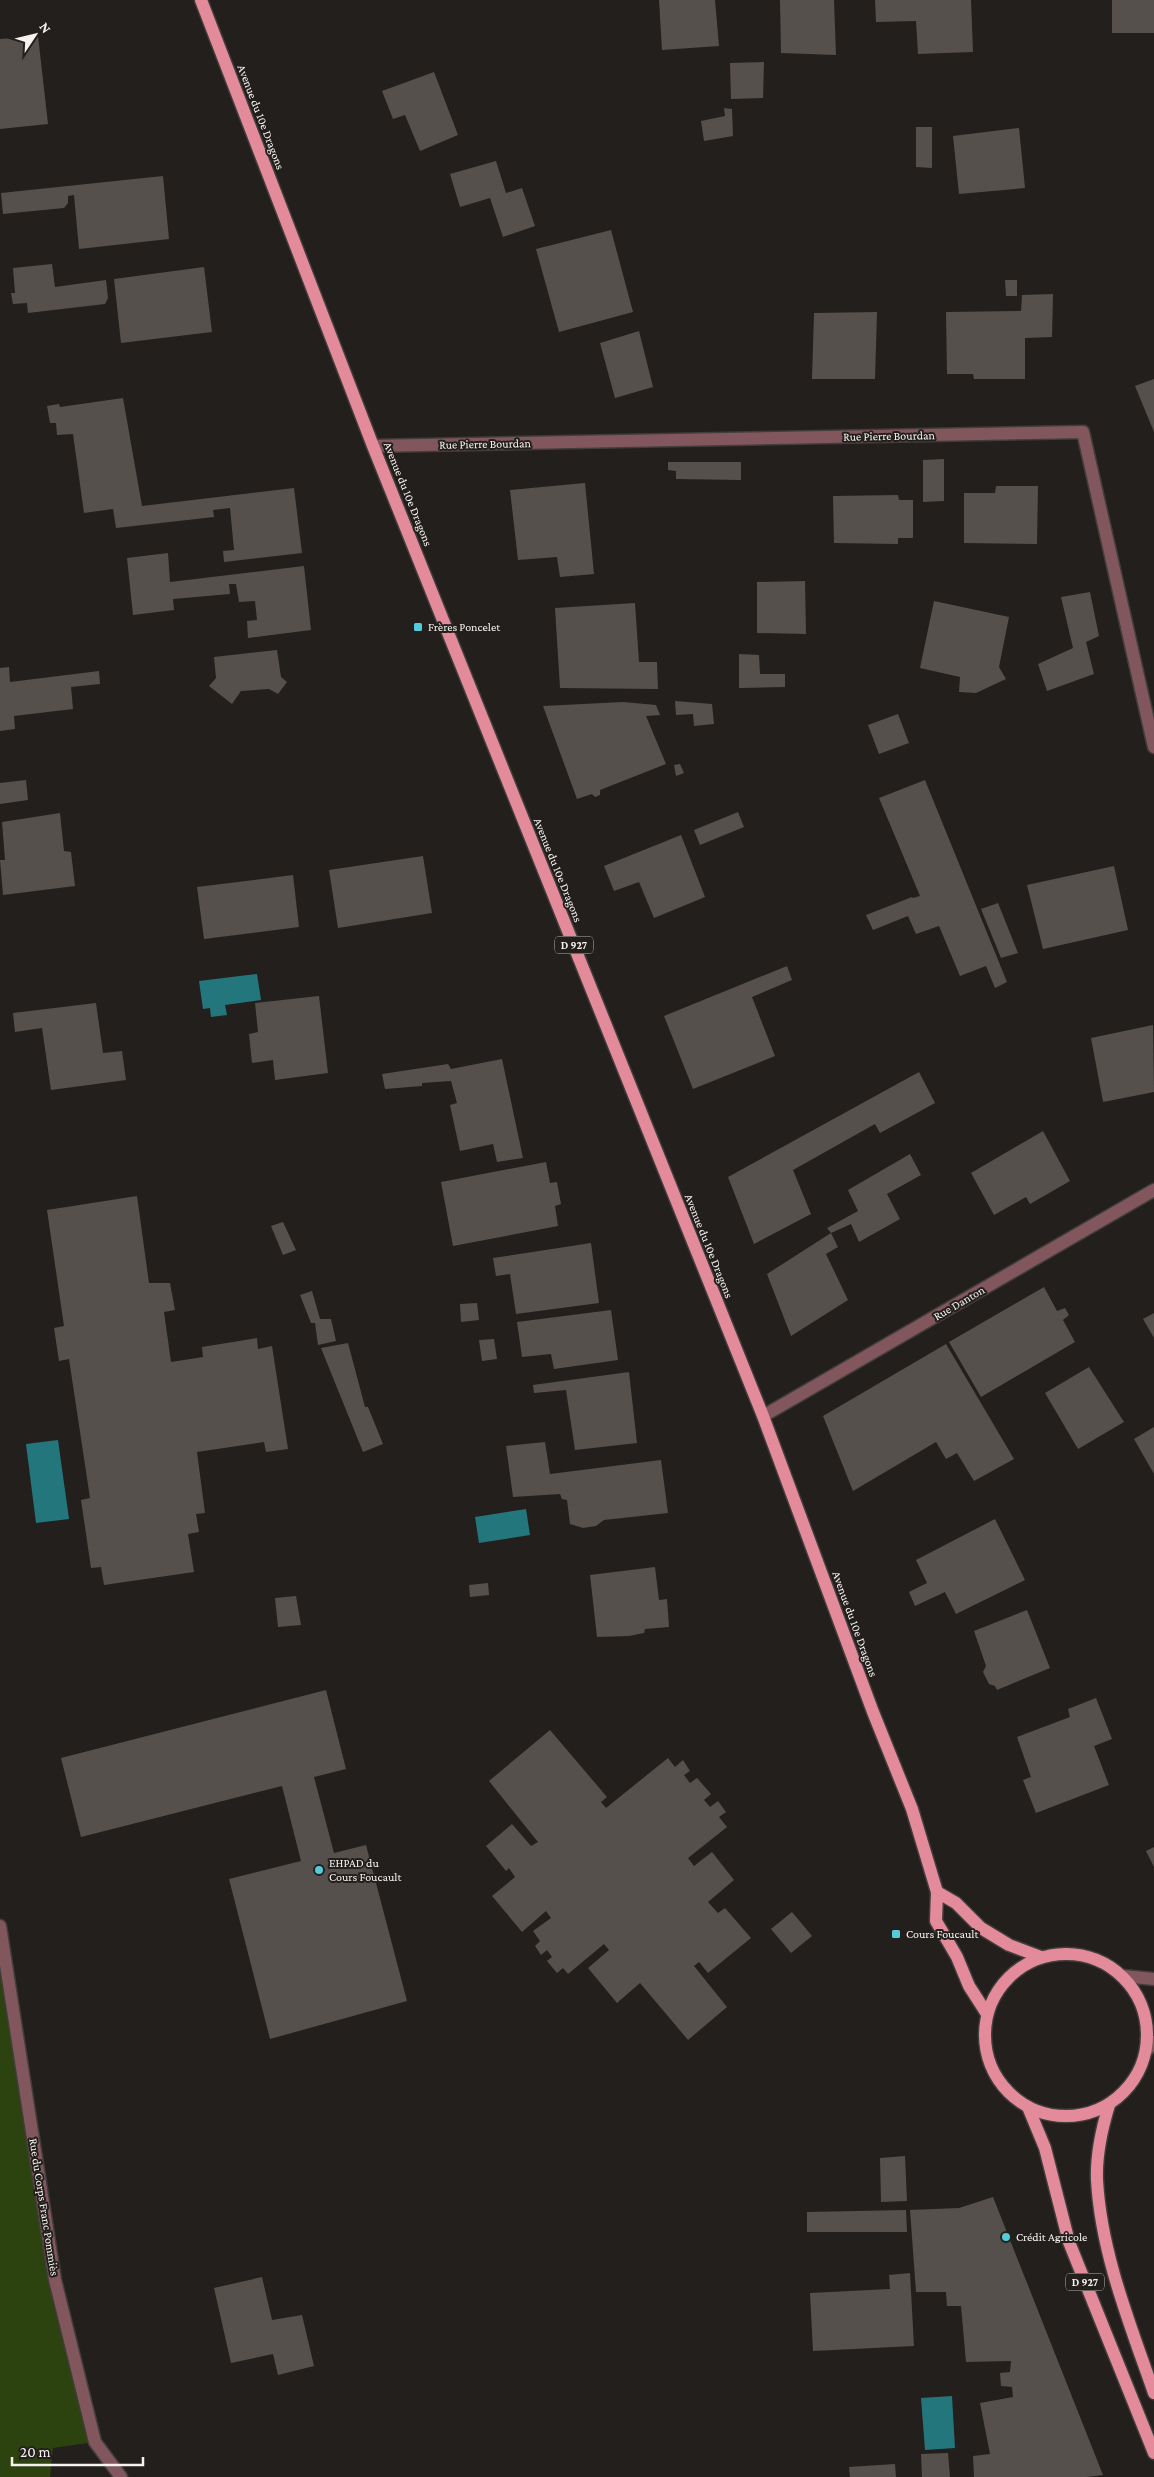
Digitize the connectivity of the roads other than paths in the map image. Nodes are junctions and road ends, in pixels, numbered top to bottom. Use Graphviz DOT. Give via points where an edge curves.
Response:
graph roads {
  1 [pos="200,0"];
  2 [pos="373,446"];
  3 [pos="1154,747"];
  4 [pos="1154,1190"];
  5 [pos="763,1416"];
  6 [pos="937,1892"];
  7 [pos="0,1926"];
  8 [pos="1041,1957"];
  9 [pos="1123,1976"];
  10 [pos="1154,1979"];
  11 [pos="988,2014"];
  12 [pos="1150,2047"];
  13 [pos="1109,2105"];
  14 [pos="1028,2107"];
  15 [pos="1154,2393"];
  16 [pos="1154,2453"];
  17 [pos="121,2477"];
  1 -- 2 [label="main road, Avenue du 10e Dragons / D 927"];
  2 -- 3 [label="street, Rue Pierre Bourdan" via="1083,432"];
  2 -- 5 [label="main road, Avenue du 10e Dragons / D 927"];
  4 -- 5 [label="street, Rue Danton"];
  5 -- 6 [label="main road, Avenue du 10e Dragons / D 927" via="872,1712 912,1809"];
  6 -- 8 [label="main road" via="956,1903 981,1928 1009,1946"];
  6 -- 11 [label="main road, Avenue du 10e Dragons / D 927" via="936,1921 969,1986"];
  7 -- 17 [label="street, Rue du Corps Franc Pommiès" via="55,2280 95,2442"];
  8 -- 9 [label="main road" via="1083,1955 1109,1965"];
  8 -- 11 [label="main road" via="1009,1976 993,1998"];
  9 -- 10 [label="street"];
  9 -- 12 [label="main road" via="1142,2005"];
  11 -- 14 [label="main road" via="986,2050 996,2076 1014,2097"];
  12 -- 13 [label="main road" via="1133,2082"];
  13 -- 14 [label="main road" via="1091,2113 1064,2116"];
  13 -- 15 [label="main road, D 927" via="1102,2131 1097,2178 1103,2231"];
  14 -- 16 [label="main road, D 927" via="1045,2148 1069,2242"];
}
